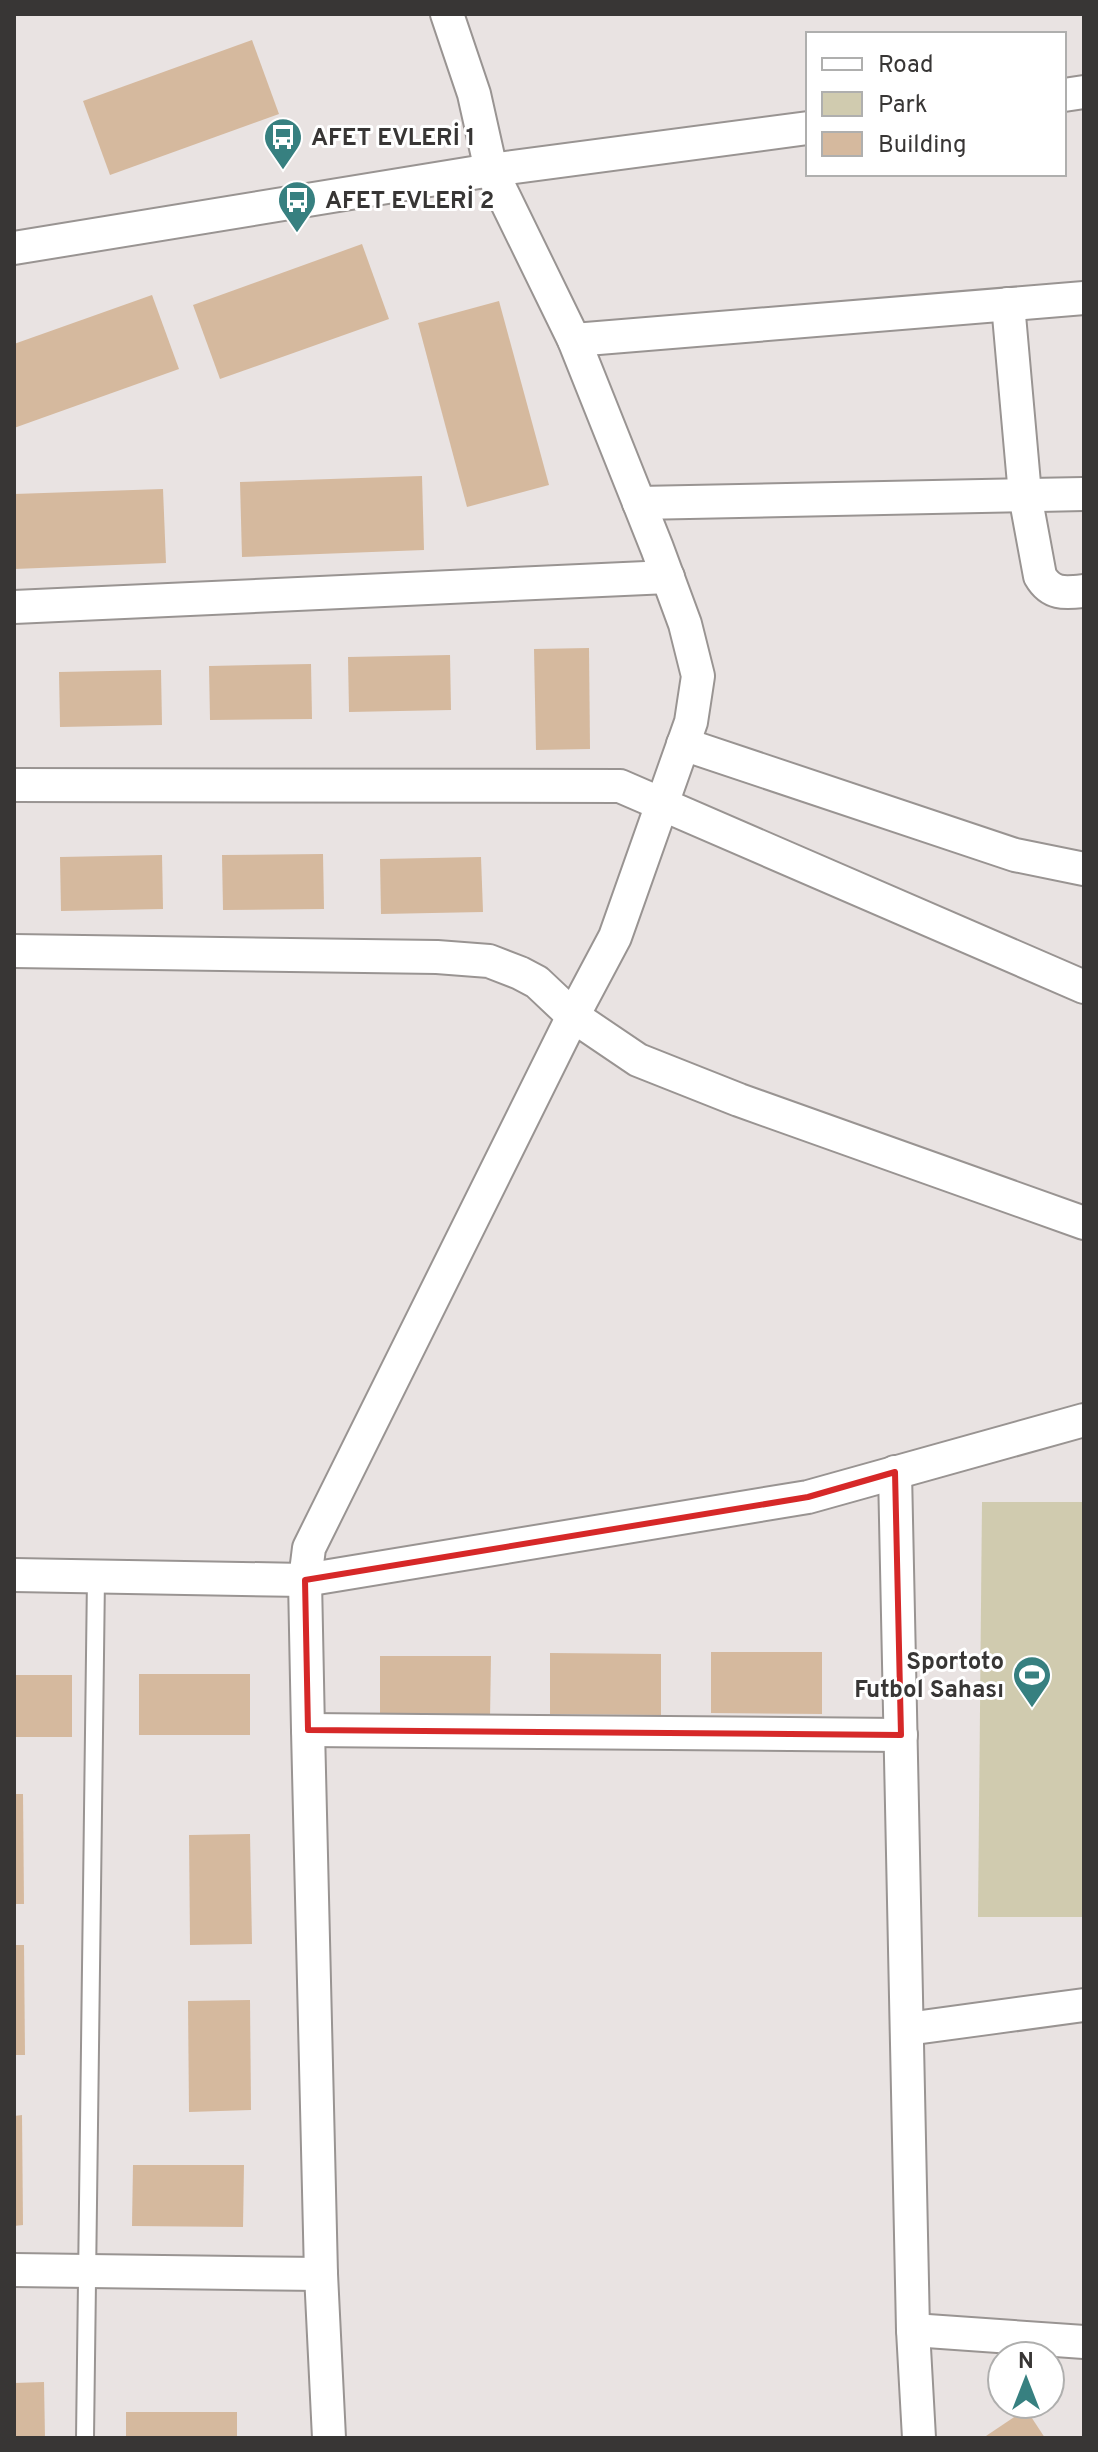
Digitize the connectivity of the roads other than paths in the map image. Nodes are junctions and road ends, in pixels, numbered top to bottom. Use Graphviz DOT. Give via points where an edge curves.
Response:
graph roads {
  1 [pos="447,14"];
  2 [pos="806,128"];
  3 [pos="491,170"];
  4 [pos="14,248"];
  5 [pos="1084,298"];
  6 [pos="1008,304"];
  7 [pos="574,340"];
  8 [pos="1084,494"];
  9 [pos="1025,495"];
  10 [pos="639,503"];
  11 [pos="668,577"];
  12 [pos="1084,591"];
  13 [pos="14,607"];
  14 [pos="683,744"];
  15 [pos="14,785"];
  16 [pos="662,803"];
  17 [pos="1084,869"];
  18 [pos="14,951"];
  19 [pos="1084,987"];
  20 [pos="573,1016"];
  21 [pos="1084,1223"];
  22 [pos="1084,1420"];
  23 [pos="895,1472"];
  24 [pos="14,1575"];
  25 [pos="96,1577"];
  26 [pos="305,1580"];
  27 [pos="308,1730"];
  28 [pos="901,1735"];
  29 [pos="1084,2005"];
  30 [pos="907,2029"];
  31 [pos="14,2270"];
  32 [pos="87,2270"];
  33 [pos="321,2274"];
  34 [pos="913,2330"];
  35 [pos="1084,2342"];
  36 [pos="85,2438"];
  37 [pos="329,2438"];
  38 [pos="919,2438"];
  1 -- 3 [label="street" via="474,94"];
  2 -- 3 [label="street"];
  3 -- 4 [label="street"];
  3 -- 7 [label="street"];
  5 -- 6 [label="street"];
  6 -- 7 [label="street"];
  6 -- 9 [label="street"];
  7 -- 10 [label="street"];
  8 -- 9 [label="street"];
  9 -- 10 [label="street"];
  9 -- 12 [label="street" via="1040,576 1048,587 1063,593"];
  10 -- 11 [label="street"];
  11 -- 13 [label="street"];
  11 -- 14 [label="street" via="698,676"];
  14 -- 16 [label="street"];
  14 -- 17 [label="street" via="1015,855"];
  15 -- 16 [label="street" via="620,786"];
  16 -- 19 [label="street"];
  16 -- 20 [label="street" via="615,937"];
  18 -- 20 [label="street" via="489,961 537,982"];
  20 -- 21 [label="street" via="638,1060"];
  20 -- 26 [label="street" via="309,1548"];
  22 -- 23 [label="street"];
  23 -- 26 [label="street" via="808,1497"];
  23 -- 28 [label="street"];
  24 -- 25 [label="street"];
  25 -- 26 [label="street"];
  25 -- 32 [label="lane"];
  26 -- 27 [label="street"];
  27 -- 28 [label="street"];
  27 -- 33 [label="street"];
  28 -- 30 [label="street"];
  29 -- 30 [label="street"];
  30 -- 34 [label="street"];
  31 -- 32 [label="street"];
  32 -- 33 [label="street"];
  32 -- 36 [label="lane"];
  33 -- 37 [label="street"];
  34 -- 35 [label="street"];
  34 -- 38 [label="street"];
}
